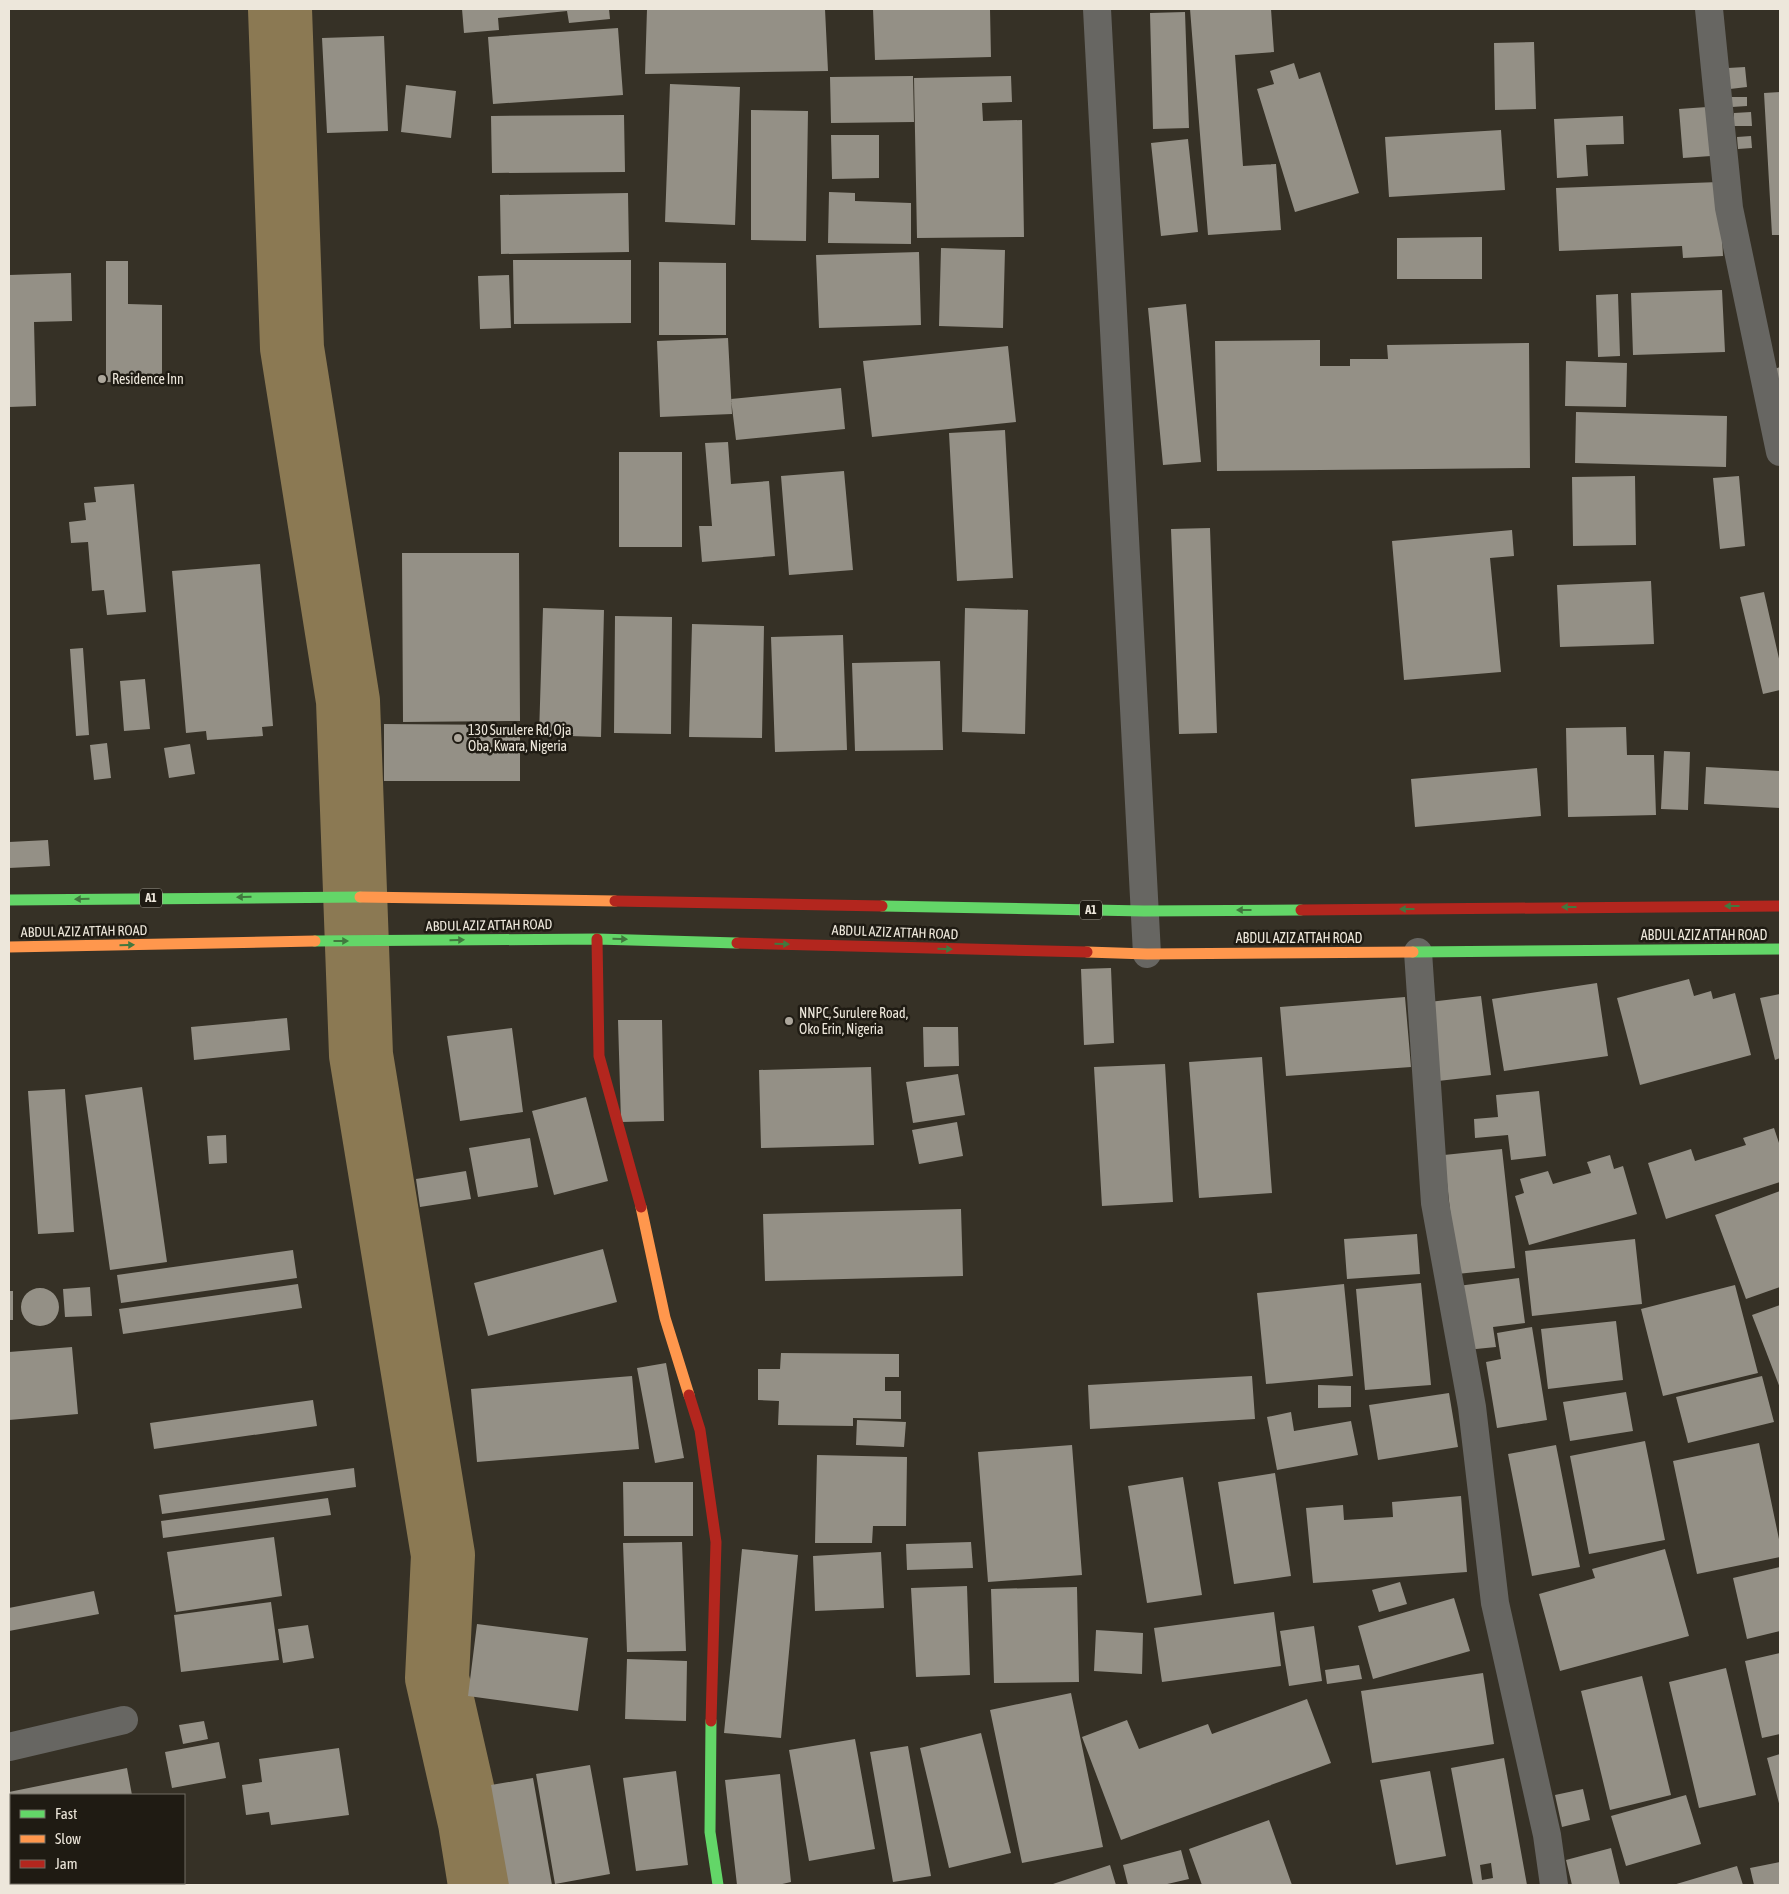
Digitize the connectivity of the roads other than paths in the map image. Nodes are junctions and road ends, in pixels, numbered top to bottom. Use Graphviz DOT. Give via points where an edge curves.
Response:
graph roads {
  1 [pos="1097,9"];
  2 [pos="1709,9"];
  3 [pos="1780,452"];
  4 [pos="9,900"];
  5 [pos="1780,906"];
  6 [pos="1144,911"];
  7 [pos="597,938"];
  8 [pos="9,947"];
  9 [pos="1780,949"];
  10 [pos="1418,952"];
  11 [pos="1147,954"];
  12 [pos="124,1720"];
  13 [pos="9,1747"];
  14 [pos="718,1885"];
  15 [pos="1554,1885"];
  1 -- 6 [label="street"];
  2 -- 3 [label="street" via="1729,208"];
  6 -- 4 [label="main road, ABDUL AZIZ ATTAH ROAD / A1, one-way" via="402,897"];
  5 -- 6 [label="main road, ABDUL AZIZ ATTAH ROAD / A1, one-way"];
  6 -- 11 [label="street"];
  8 -- 7 [label="main road, ABDUL AZIZ ATTAH ROAD, one-way"];
  7 -- 11 [label="main road, ABDUL AZIZ ATTAH ROAD, one-way"];
  7 -- 14 [label="main road" via="599,1056 637,1187 665,1318 700,1430 716,1542 710,1832"];
  9 -- 10 [label="main road, ABDUL AZIZ ATTAH ROAD"];
  10 -- 11 [label="main road, ABDUL AZIZ ATTAH ROAD"];
  10 -- 15 [label="street" via="1435,1203 1472,1407 1495,1603 1547,1835"];
  12 -- 13 [label="street"];
}
